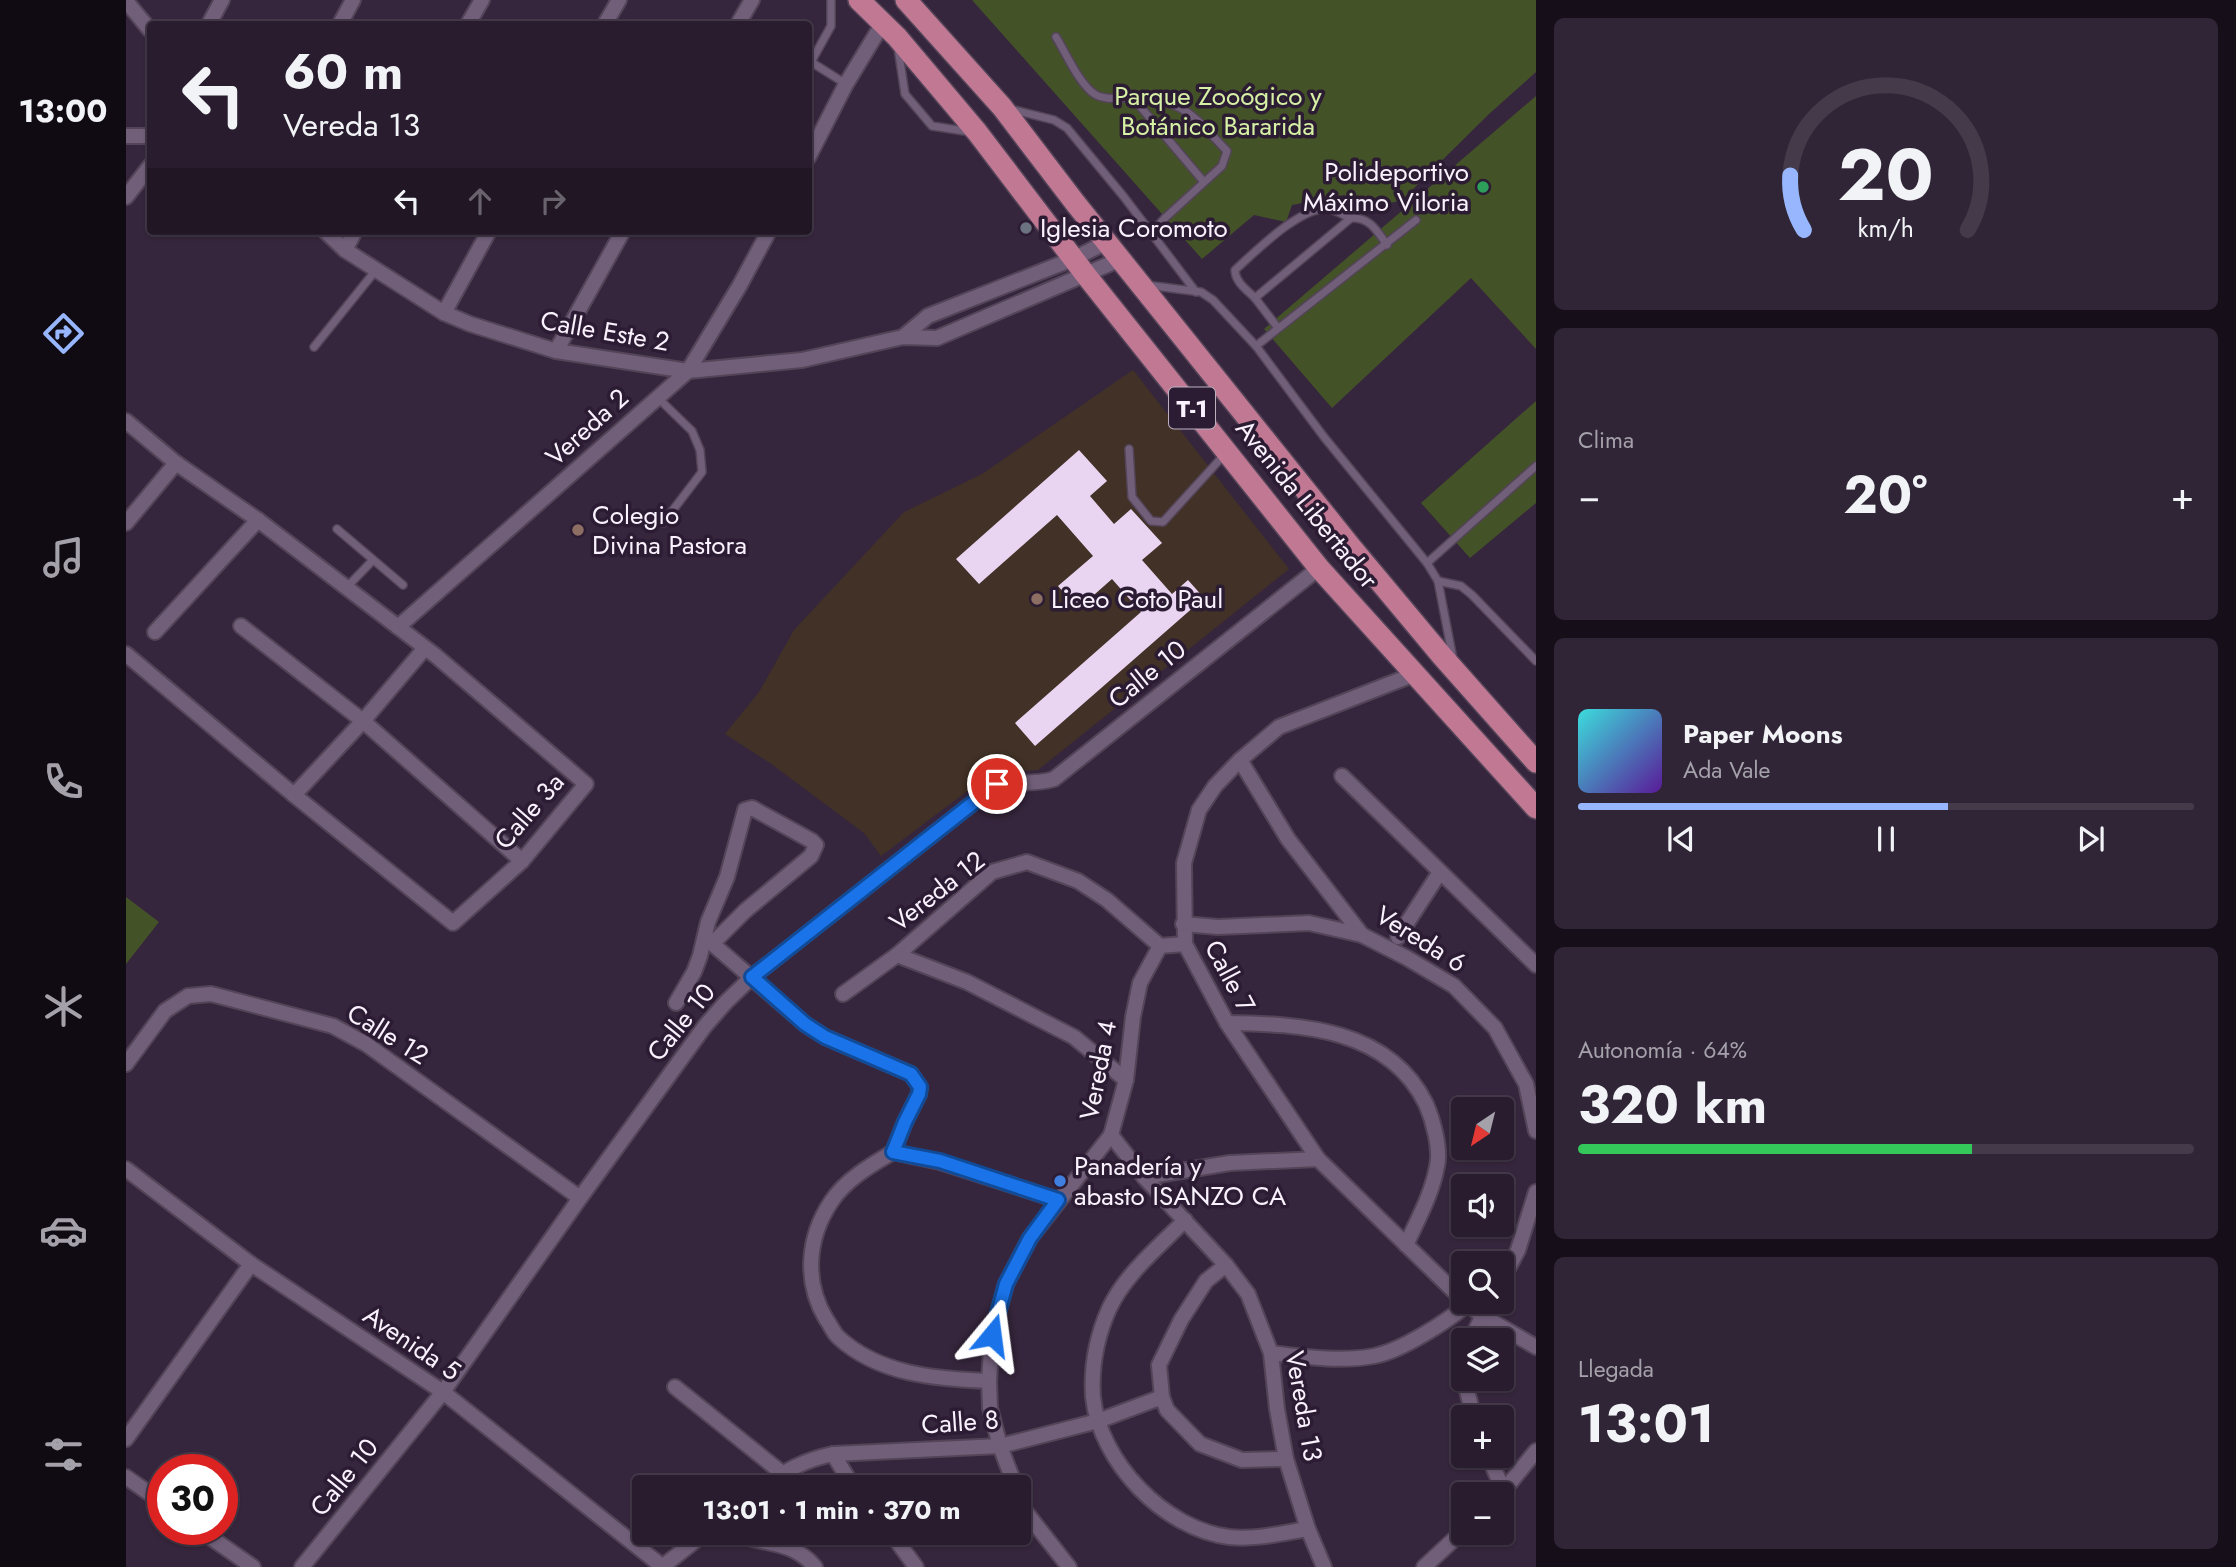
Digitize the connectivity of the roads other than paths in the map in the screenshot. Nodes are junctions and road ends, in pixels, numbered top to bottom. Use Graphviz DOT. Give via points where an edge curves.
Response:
graph roads {
  1 [pos="222,0"];
  2 [pos="353,0"];
  3 [pos="482,0"];
  4 [pos="619,0"];
  5 [pos="752,0"];
  6 [pos="831,0"];
  7 [pos="859,0"];
  8 [pos="906,0"];
  9 [pos="126,1"];
  10 [pos="210,21"];
  11 [pos="342,21"];
  12 [pos="470,21"];
  13 [pos="607,21"];
  14 [pos="740,21"];
  15 [pos="147,26"];
  16 [pos="890,30"];
  17 [pos="1056,37"];
  18 [pos="812,60"];
  19 [pos="812,65"];
  20 [pos="846,85"];
  21 [pos="1133,98"];
  22 [pos="1002,107"];
  23 [pos="977,132"];
  24 [pos="126,136"];
  25 [pos="147,136"];
  26 [pos="812,150"];
  27 [pos="147,170"];
  28 [pos="1204,182"];
  29 [pos="126,197"];
  30 [pos="1351,218"];
  31 [pos="1416,220"];
  32 [pos="1152,233"];
  33 [pos="329,235"];
  34 [pos="353,235"];
  35 [pos="487,235"];
  36 [pos="621,235"];
  37 [pos="767,235"];
  38 [pos="1107,242"];
  39 [pos="1387,245"];
  40 [pos="345,250"];
  41 [pos="1121,259"];
  42 [pos="1079,267"];
  43 [pos="376,270"];
  44 [pos="1140,284"];
  45 [pos="1196,292"];
  46 [pos="1255,298"];
  47 [pos="444,313"];
  48 [pos="1278,328"];
  49 [pos="903,337"];
  50 [pos="1256,346"];
  51 [pos="314,347"];
  52 [pos="556,351"];
  53 [pos="688,371"];
  54 [pos="657,397"];
  55 [pos="126,421"];
  56 [pos="1129,449"];
  57 [pos="1227,452"];
  58 [pos="176,463"];
  59 [pos="1536,466"];
  60 [pos="258,520"];
  61 [pos="126,523"];
  62 [pos="663,523"];
  63 [pos="337,528"];
  64 [pos="373,560"];
  65 [pos="1427,563"];
  66 [pos="1319,568"];
  67 [pos="1438,581"];
  68 [pos="403,585"];
  69 [pos="346,588"];
  70 [pos="241,626"];
  71 [pos="398,627"];
  72 [pos="155,632"];
  73 [pos="425,648"];
  74 [pos="126,654"];
  75 [pos="1536,661"];
  76 [pos="1455,670"];
  77 [pos="1415,674"];
  78 [pos="363,721"];
  79 [pos="1240,760"];
  80 [pos="1536,762"];
  81 [pos="1342,776"];
  82 [pos="294,795"];
  83 [pos="1536,808"];
  84 [pos="522,860"];
  85 [pos="1440,872"];
  86 [pos="1183,924"];
  87 [pos="1362,935"];
  88 [pos="1398,937"];
  89 [pos="709,940"];
  90 [pos="1185,944"];
  91 [pos="1160,946"];
  92 [pos="897,955"];
  93 [pos="1536,965"];
  94 [pos="752,977"];
  95 [pos="843,994"];
  96 [pos="676,1003"];
  97 [pos="1227,1023"];
  98 [pos="126,1064"];
  99 [pos="1126,1080"];
  100 [pos="1536,1130"];
  101 [pos="1111,1135"];
  102 [pos="893,1152"];
  103 [pos="1318,1159"];
  104 [pos="126,1169"];
  105 [pos="1144,1177"];
  106 [pos="1536,1192"];
  107 [pos="580,1198"];
  108 [pos="1058,1200"];
  109 [pos="1185,1220"];
  110 [pos="1406,1245"];
  111 [pos="1514,1258"];
  112 [pos="251,1264"];
  113 [pos="1226,1265"];
  114 [pos="1451,1288"];
  115 [pos="1454,1314"];
  116 [pos="1493,1314"];
  117 [pos="1536,1347"];
  118 [pos="1271,1353"];
  119 [pos="989,1381"];
  120 [pos="675,1387"];
  121 [pos="443,1392"];
  122 [pos="1162,1397"];
  123 [pos="1098,1421"];
  124 [pos="126,1439"];
  125 [pos="1000,1446"];
  126 [pos="1536,1451"];
  127 [pos="832,1454"];
  128 [pos="1286,1459"];
  129 [pos="782,1473"];
  130 [pos="779,1475"];
  131 [pos="846,1475"];
  132 [pos="1011,1475"];
  133 [pos="126,1477"];
  134 [pos="1512,1482"];
  135 [pos="147,1492"];
  136 [pos="1031,1519"];
  137 [pos="1308,1529"];
  138 [pos="1451,1542"];
  139 [pos="221,1545"];
  140 [pos="690,1545"];
  141 [pos="780,1545"];
  142 [pos="900,1545"];
  143 [pos="253,1567"];
  144 [pos="302,1567"];
  145 [pos="663,1567"];
  146 [pos="815,1567"];
  147 [pos="916,1567"];
  148 [pos="1069,1567"];
  149 [pos="1324,1567"];
  150 [pos="1423,1567"];
  1 -- 10 [label="street"];
  2 -- 11 [label="street"];
  3 -- 12 [label="street"];
  4 -- 13 [label="street"];
  5 -- 14 [label="street"];
  6 -- 18 [label="lane" via="831,26"];
  7 -- 16 [label="main road, Avenida Libertador / T-1"];
  8 -- 22 [label="main road, Avenida Libertador / T-1"];
  9 -- 15 [label="street"];
  16 -- 20 [label="street"];
  16 -- 23 [label="main road, Avenida Libertador / T-1"];
  16 -- 23 [label="lane" via="905,94 932,126"];
  17 -- 21 [label="lane" via="1095,94"];
  19 -- 20 [label="lane"];
  20 -- 26 [label="street"];
  21 -- 28 [label="lane"];
  21 -- 28 [label="lane" via="1164,101 1187,110 1227,151 1222,166"];
  22 -- 32 [label="lane" via="1054,120 1067,128"];
  22 -- 38 [label="main road, Avenida Libertador / T-1"];
  23 -- 42 [label="main road, Avenida Libertador / T-1"];
  24 -- 25 [label="street"];
  27 -- 29 [label="street"];
  28 -- 32 [label="lane"];
  30 -- 39 [label="lane" via="1361,217 1372,224"];
  30 -- 46 [label="lane"];
  30 -- 46 [label="lane" via="1329,209 1305,214 1287,225 1235,270 1238,281"];
  31 -- 39 [label="lane"];
  32 -- 45 [label="lane"];
  33 -- 40 [label="street, Calle Este 2"];
  34 -- 40 [label="street"];
  35 -- 47 [label="street"];
  36 -- 52 [label="street"];
  37 -- 53 [label="street, Vereda 2"];
  38 -- 41 [label="main road, Avenida Libertador / T-1"];
  38 -- 42 [label="street, Calle Este 2"];
  39 -- 48 [label="lane"];
  40 -- 43 [label="street, Calle Este 2"];
  41 -- 42 [label="street, Calle Este 2"];
  41 -- 44 [label="main road, Avenida Libertador / T-1"];
  42 -- 49 [label="street, Calle Este 2" via="928,316"];
  42 -- 49 [label="street, Calle Este 2" via="937,338"];
  42 -- 57 [label="main road, Avenida Libertador / T-1"];
  43 -- 47 [label="street, Calle Este 2"];
  43 -- 51 [label="lane"];
  44 -- 45 [label="lane"];
  44 -- 76 [label="main road, Avenida Libertador / T-1"];
  45 -- 50 [label="lane" via="1213,300"];
  46 -- 48 [label="lane"];
  47 -- 52 [label="street, Calle Este 2"];
  48 -- 50 [label="lane"];
  49 -- 53 [label="street, Calle Este 2" via="802,360"];
  50 -- 65 [label="lane"];
  52 -- 53 [label="street, Calle Este 2"];
  53 -- 54 [label="street, Vereda 2"];
  54 -- 62 [label="lane" via="692,431 701,450 702,472"];
  54 -- 71 [label="street, Vereda 2"];
  55 -- 58 [label="street, Calle 3a"];
  56 -- 57 [label="lane" via="1132,497 1151,521 1163,522"];
  57 -- 66 [label="main road, Avenida Libertador / T-1"];
  58 -- 60 [label="street, Calle 3a"];
  58 -- 61 [label="street"];
  59 -- 65 [label="lane"];
  60 -- 69 [label="street, Calle 3a"];
  60 -- 72 [label="street"];
  63 -- 64 [label="lane"];
  64 -- 68 [label="lane"];
  64 -- 69 [label="lane"];
  65 -- 67 [label="lane"];
  66 -- 77 [label="main road, Avenida Libertador / T-1"];
  66 -- 94 [label="street, Calle 10" via="1054,779 1040,784 997,784"];
  67 -- 75 [label="lane" via="1461,586"];
  67 -- 76 [label="lane"];
  69 -- 71 [label="street, Calle 3a"];
  70 -- 78 [label="street"];
  71 -- 73 [label="street, Calle 3a"];
  73 -- 78 [label="street"];
  73 -- 84 [label="street, Calle 3a" via="586,784"];
  74 -- 82 [label="street, Calle 3a"];
  76 -- 80 [label="main road, Avenida Libertador / T-1"];
  77 -- 79 [label="street, Calle 7" via="1279,727"];
  77 -- 83 [label="main road, Avenida Libertador / T-1"];
  78 -- 82 [label="street"];
  78 -- 84 [label="street"];
  79 -- 86 [label="street, Calle 7" via="1199,810 1184,863"];
  79 -- 87 [label="street, Vereda 6" via="1288,839"];
  81 -- 85 [label="street"];
  82 -- 84 [label="street, Calle 3a" via="453,923"];
  85 -- 88 [label="street"];
  85 -- 93 [label="street"];
  86 -- 87 [label="street" via="1309,923"];
  86 -- 90 [label="street, Calle 7"];
  87 -- 100 [label="street, Vereda 6" via="1454,986 1494,1028 1526,1084"];
  89 -- 89 [label="street" via="708,922 746,810 752,808 816,845 811,856"];
  89 -- 94 [label="street"];
  89 -- 96 [label="street"];
  90 -- 91 [label="street"];
  90 -- 97 [label="street, Calle 7"];
  91 -- 92 [label="street, Vereda 12" via="1087,887 1027,862 992,872"];
  91 -- 99 [label="street, Vereda 4" via="1140,983"];
  92 -- 95 [label="street"];
  92 -- 99 [label="street, Vereda 12" via="967,982 1074,1037"];
  94 -- 102 [label="street" via="825,1037 918,1081 919,1094"];
  94 -- 107 [label="street, Calle 10" via="705,1026"];
  97 -- 103 [label="street, Calle 7"];
  97 -- 110 [label="street" via="1282,1023 1336,1033 1388,1057 1417,1086 1433,1119 1438,1163 1427,1201"];
  98 -- 107 [label="street, Calle 12" via="165,1011 188,996 211,994 333,1026 366,1044"];
  99 -- 101 [label="street, Vereda 4"];
  101 -- 105 [label="street, Vereda 13"];
  101 -- 108 [label="street, Vereda 4"];
  102 -- 108 [label="street" via="940,1161"];
  102 -- 119 [label="street" via="862,1170 831,1202 813,1240 810,1275 819,1307 837,1336 904,1373"];
  103 -- 105 [label="street" via="1230,1163"];
  103 -- 110 [label="street, Calle 7"];
  104 -- 112 [label="street, Avenida 5"];
  105 -- 109 [label="street, Vereda 13"];
  106 -- 111 [label="street"];
  107 -- 121 [label="street, Calle 10"];
  108 -- 119 [label="street, Vereda 4" via="1030,1238 1006,1284 992,1335"];
  109 -- 113 [label="street, Vereda 13"];
  109 -- 123 [label="street" via="1124,1283 1110,1307 1094,1364"];
  110 -- 114 [label="street, Calle 7"];
  112 -- 121 [label="street, Avenida 5"];
  112 -- 124 [label="street"];
  113 -- 118 [label="street, Vereda 13" via="1248,1294"];
  113 -- 122 [label="street" via="1206,1281 1159,1365"];
  115 -- 118 [label="street" via="1375,1356 1322,1359"];
  116 -- 117 [label="street, Calle 7"];
  118 -- 128 [label="street, Vereda 13"];
  119 -- 125 [label="street, Vereda 4" via="990,1408"];
  120 -- 129 [label="street"];
  121 -- 144 [label="street, Calle 10"];
  121 -- 145 [label="street, Avenida 5"];
  122 -- 123 [label="street, Calle 8"];
  122 -- 128 [label="street" via="1167,1410 1200,1444 1242,1460"];
  123 -- 125 [label="street, Calle 8"];
  123 -- 137 [label="street" via="1134,1485 1164,1510 1198,1529 1229,1537"];
  125 -- 127 [label="street, Calle 8"];
  125 -- 132 [label="street, Vereda 4"];
  126 -- 134 [label="street"];
  127 -- 129 [label="street, Calle 8"];
  127 -- 131 [label="street"];
  128 -- 137 [label="street, Vereda 13"];
  129 -- 130 [label="street, Calle 8"];
  133 -- 135 [label="street"];
  136 -- 148 [label="street"];
  137 -- 149 [label="street, Vereda 13"];
  138 -- 150 [label="street"];
  139 -- 143 [label="street"];
  140 -- 145 [label="street"];
  141 -- 146 [label="street" via="793,1549"];
  142 -- 147 [label="street"];
}
